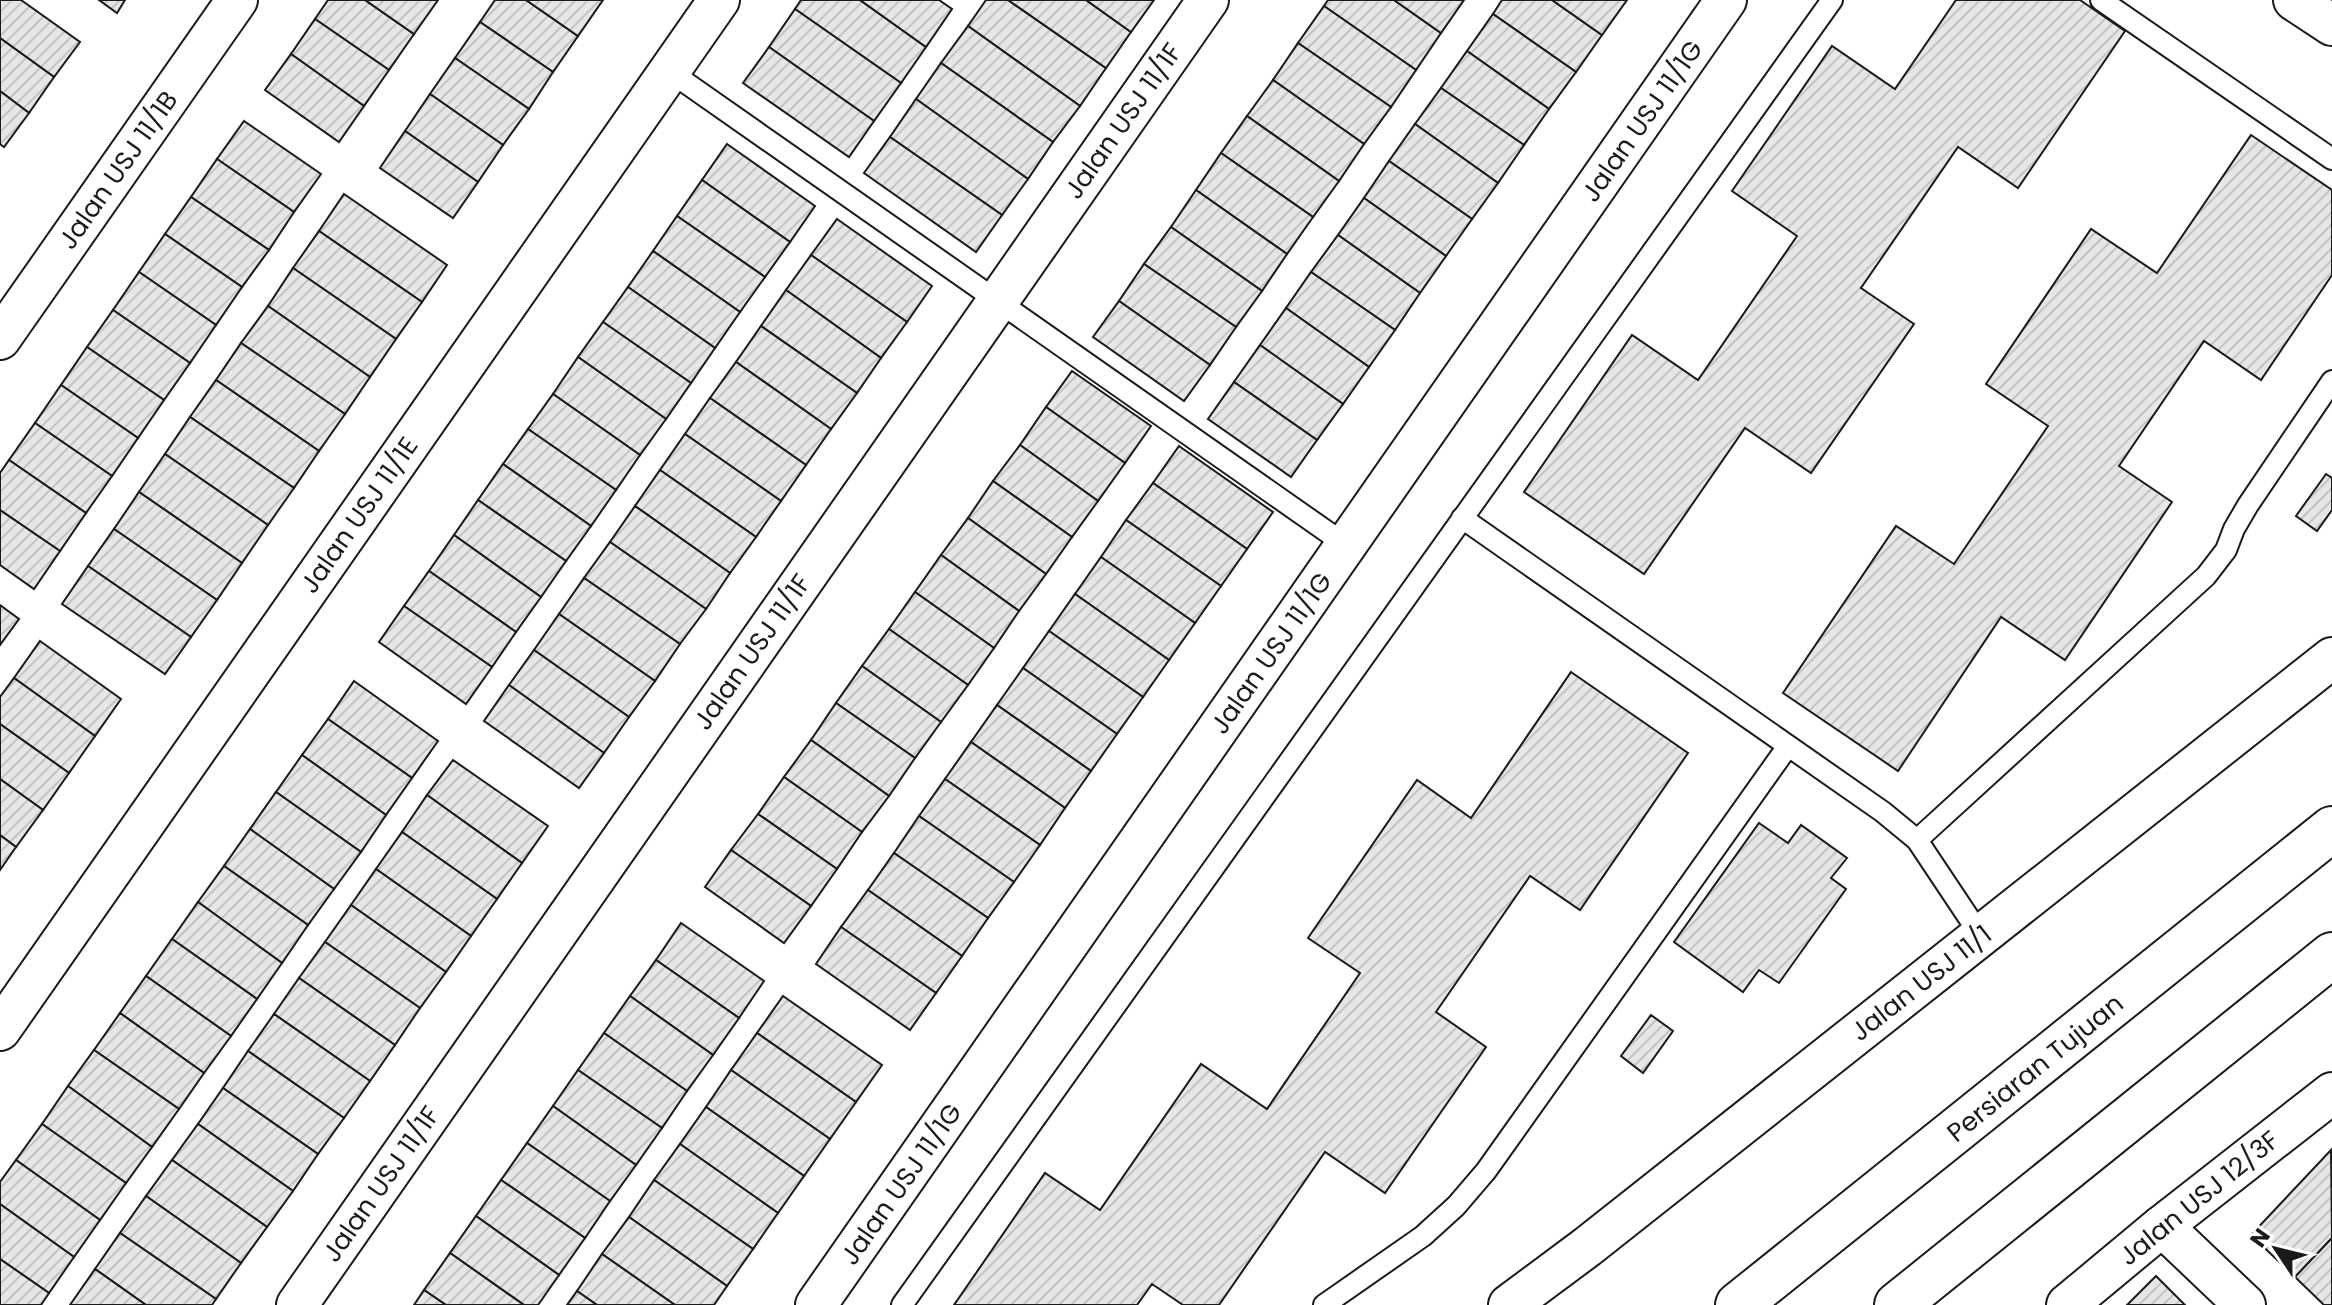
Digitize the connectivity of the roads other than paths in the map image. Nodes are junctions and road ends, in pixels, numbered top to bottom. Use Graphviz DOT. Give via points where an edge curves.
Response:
graph roads {
  1 [pos="237,0"];
  2 [pos="719,0"];
  3 [pos="1208,0"];
  4 [pos="1726,0"];
  5 [pos="1832,0"];
  6 [pos="2101,0"];
  7 [pos="2294,0"];
  8 [pos="2332,25"];
  9 [pos="669,71"];
  10 [pos="2332,159"];
  11 [pos="998,301"];
  12 [pos="0,339"];
  13 [pos="2332,381"];
  14 [pos="1462,518"];
  15 [pos="1346,545"];
  16 [pos="2332,658"];
  17 [pos="1788,746"];
  18 [pos="2332,829"];
  19 [pos="1917,840"];
  20 [pos="1981,936"];
  21 [pos="2332,955"];
  22 [pos="0,1030"];
  23 [pos="2332,1093"];
  24 [pos="2162,1226"];
  25 [pos="297,1305"];
  26 [pos="816,1305"];
  27 [pos="902,1305"];
  28 [pos="1324,1305"];
  29 [pos="1509,1305"];
  30 [pos="1738,1305"];
  31 [pos="1897,1305"];
  32 [pos="2067,1305"];
  33 [pos="2245,1305"];
  1 -- 12 [label="street, Jalan USJ 11/1B"];
  2 -- 9 [label="street, Jalan USJ 11/1E"];
  3 -- 11 [label="street, Jalan USJ 11/1F"];
  4 -- 15 [label="street, Jalan USJ 11/1G"];
  5 -- 14 [label="lane"];
  6 -- 10 [label="lane"];
  7 -- 8 [label="street"];
  9 -- 11 [label="lane"];
  9 -- 22 [label="street, Jalan USJ 11/1E"];
  11 -- 15 [label="lane"];
  11 -- 25 [label="street, Jalan USJ 11/1F"];
  13 -- 19 [label="lane" via="2206,576"];
  14 -- 17 [label="lane"];
  14 -- 27 [label="lane"];
  15 -- 26 [label="street, Jalan USJ 11/1G"];
  16 -- 20 [label="street, Jalan USJ 11/1"];
  17 -- 19 [label="lane"];
  17 -- 28 [label="lane" via="1486,1171 1423,1236"];
  18 -- 30 [label="main road, Persiaran Tujuan"];
  19 -- 20 [label="lane"];
  20 -- 29 [label="street, Jalan USJ 11/1"];
  21 -- 31 [label="main road"];
  23 -- 24 [label="street, Jalan USJ 12/3F"];
  24 -- 32 [label="street, Jalan USJ 12/3F"];
  24 -- 33 [label="street"];
}
